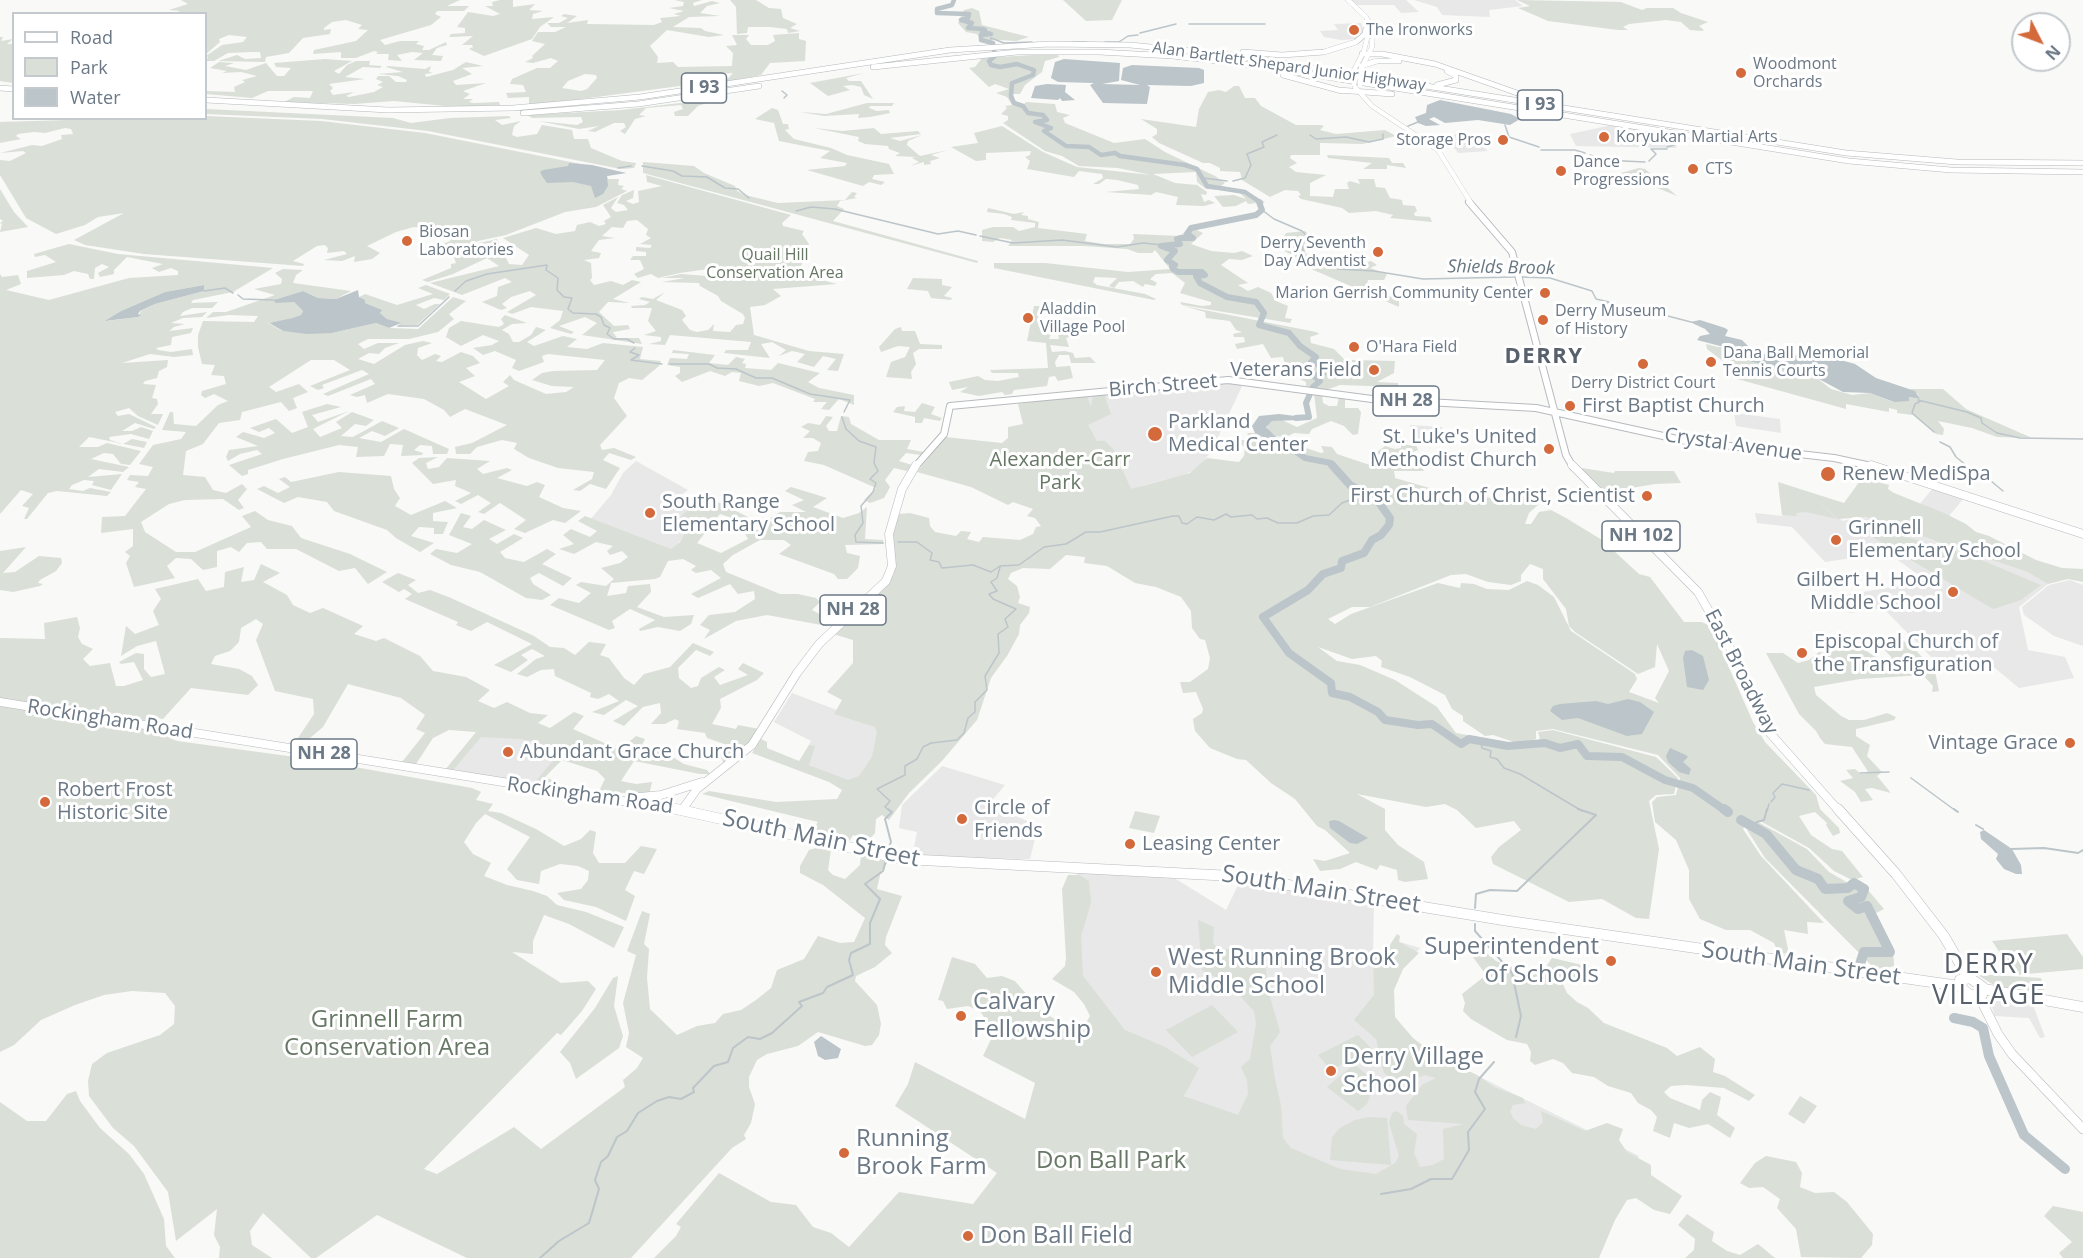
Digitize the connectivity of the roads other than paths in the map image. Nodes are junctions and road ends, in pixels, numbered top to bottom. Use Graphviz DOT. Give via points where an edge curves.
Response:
graph roads {
  1 [pos="1348,0"];
  2 [pos="1362,15"];
  3 [pos="1366,29"];
  4 [pos="1143,46"];
  5 [pos="1367,52"];
  6 [pos="1173,56"];
  7 [pos="1361,66"];
  8 [pos="1322,70"];
  9 [pos="1356,72"];
  10 [pos="1360,91"];
  11 [pos="1384,93"];
  12 [pos="1370,99"];
  13 [pos="207,100"];
  14 [pos="207,105"];
  15 [pos="1547,113"];
  16 [pos="1400,123"];
  17 [pos="1657,123"];
  18 [pos="2083,157"];
  19 [pos="1963,162"];
  20 [pos="2083,163"];
  21 [pos="1886,165"];
  22 [pos="2083,172"];
  23 [pos="2083,177"];
  24 [pos="969,405"];
  25 [pos="950,406"];
  26 [pos="1554,410"];
  27 [pos="950,418"];
  28 [pos="2083,534"];
  29 [pos="0,702"];
  30 [pos="709,780"];
  31 [pos="603,798"];
  32 [pos="682,810"];
  33 [pos="1968,978"];
  34 [pos="1959,986"];
  35 [pos="1982,992"];
  36 [pos="2083,1007"];
  37 [pos="2083,1129"];
  1 -- 2 [label="main road, NH 102"];
  2 -- 3 [label="main road, NH 102"];
  2 -- 5 [label="main road, NH 102" via="1373,30"];
  3 -- 4 [label="highway" via="1350,45 1306,54"];
  3 -- 5 [label="main road, NH 102"];
  4 -- 8 [label="highway, Alan Bartlett Shepard Junior Highway / I 93" via="1219,53"];
  4 -- 13 [label="highway, Alan Bartlett Shepard Junior Highway / I 93" via="998,46 910,55 697,89 499,109 388,110"];
  5 -- 7 [label="main road, NH 102"];
  5 -- 9 [label="main road, NH 102"];
  5 -- 17 [label="highway" via="1449,68 1548,102"];
  6 -- 10 [label="highway" via="1259,69 1338,90"];
  6 -- 14 [label="highway, Alan Bartlett Shepard Junior Highway / I 93" via="1074,51 999,53 900,63 673,100 507,114 377,115"];
  6 -- 15 [label="highway, Alan Bartlett Shepard Junior Highway / I 93"];
  7 -- 8 [label="highway" via="1383,61 1413,62 1448,71 1457,79 1449,84 1428,85"];
  7 -- 9 [label="main road, NH 102"];
  8 -- 17 [label="highway, Alan Bartlett Shepard Junior Highway / I 93"];
  9 -- 10 [label="main road, NH 102, bridge"];
  9 -- 10 [label="main road, NH 102, bridge" via="1354,84"];
  10 -- 11 [label="highway"];
  10 -- 12 [label="main road, NH 102"];
  10 -- 16 [label="main road, NH 102" via="1372,106"];
  11 -- 12 [label="highway"];
  11 -- 15 [label="highway"];
  12 -- 16 [label="main road, NH 102"];
  15 -- 21 [label="highway, Alan Bartlett Shepard Junior Highway / I 93"];
  16 -- 26 [label="main road, East Broadway / NH 102" via="1430,142 1466,198 1512,252"];
  17 -- 19 [label="highway, Alan Bartlett Shepard Junior Highway / I 93" via="1846,153"];
  18 -- 19 [label="highway"];
  19 -- 20 [label="highway, Alan Bartlett Shepard Junior Highway / I 93"];
  21 -- 22 [label="highway, Alan Bartlett Shepard Junior Highway / I 93"];
  21 -- 23 [label="highway"];
  24 -- 25 [label="main road, Birch Street / NH 28"];
  24 -- 26 [label="main road, Birch Street / NH 28" via="1233,380 1372,399"];
  24 -- 27 [label="main road, NH 28" via="957,409"];
  25 -- 27 [label="main road, Rockingham Road / NH 28"];
  26 -- 28 [label="main road, Crystal Avenue / NH 28" via="1686,441 1875,466"];
  26 -- 33 [label="main road, East Broadway / NH 102" via="1572,466 1698,592 1734,655 1769,732 1896,874 1944,936"];
  27 -- 30 [label="main road, Rockingham Road / NH 28" via="944,434 915,466 902,489 889,534 892,566 886,581 819,644 752,746"];
  29 -- 31 [label="main road, Rockingham Road / NH 28"];
  30 -- 31 [label="main road, NH 28" via="652,796"];
  30 -- 32 [label="main road, Rockingham Road / NH 28" via="693,793"];
  31 -- 32 [label="main road, Rockingham Road / NH 28"];
  32 -- 34 [label="main road, South Main Street" via="902,859 1211,874"];
  33 -- 34 [label="main road" via="1961,979"];
  33 -- 35 [label="main road" via="1978,981"];
  34 -- 35 [label="main road, South Main Street" via="1968,994"];
  35 -- 36 [label="main road"];
  35 -- 37 [label="main road" via="1998,1034 2012,1054"];
}
